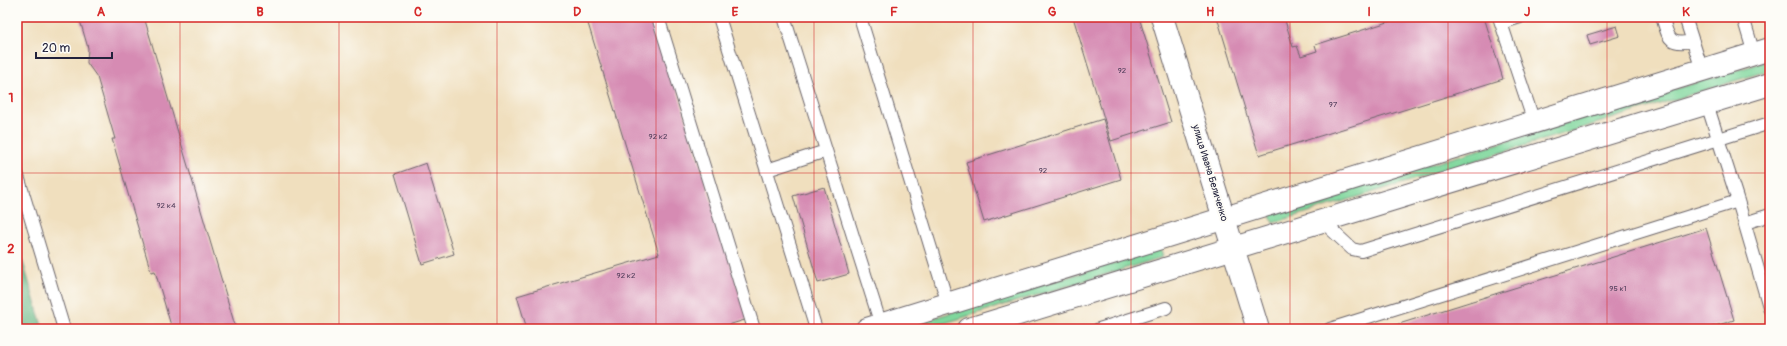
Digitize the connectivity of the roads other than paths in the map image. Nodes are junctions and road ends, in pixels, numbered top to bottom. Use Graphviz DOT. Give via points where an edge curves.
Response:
graph roads {
  1 [pos="658,17"];
  2 [pos="719,17"];
  3 [pos="784,17"];
  4 [pos="860,17"];
  5 [pos="1162,17"];
  6 [pos="1520,17"];
  7 [pos="1662,17"];
  8 [pos="1685,17"];
  9 [pos="1743,17"];
  10 [pos="1500,20"];
  11 [pos="1693,41"];
  12 [pos="1762,51"];
  13 [pos="1702,70"];
  14 [pos="1770,84"];
  15 [pos="1707,104"];
  16 [pos="1534,122"];
  17 [pos="1770,123"];
  18 [pos="1719,139"];
  19 [pos="826,151"];
  20 [pos="767,170"];
  21 [pos="17,173"];
  22 [pos="1738,200"];
  23 [pos="1770,215"];
  24 [pos="1224,219"];
  25 [pos="1322,221"];
  26 [pos="1745,223"];
  27 [pos="1233,248"];
  28 [pos="948,304"];
  29 [pos="1166,308"];
  30 [pos="1770,310"];
  31 [pos="874,327"];
  32 [pos="64,329"];
  33 [pos="754,329"];
  34 [pos="816,329"];
  35 [pos="969,329"];
  36 [pos="1099,329"];
  37 [pos="1258,329"];
  38 [pos="1330,329"];
  1 -- 33 [label="lane"];
  2 -- 20 [label="lane"];
  3 -- 19 [label="lane"];
  4 -- 28 [label="lane"];
  5 -- 24 [label="street, улица Ивана Беличенко"];
  6 -- 10 [label="lane"];
  7 -- 11 [label="lane" via="1668,36 1673,41 1680,44"];
  8 -- 11 [label="lane"];
  9 -- 12 [label="lane"];
  10 -- 16 [label="lane"];
  11 -- 13 [label="lane"];
  12 -- 13 [label="street"];
  13 -- 16 [label="street"];
  14 -- 15 [label="street"];
  15 -- 18 [label="lane"];
  15 -- 25 [label="street"];
  16 -- 24 [label="street"];
  17 -- 18 [label="lane"];
  18 -- 22 [label="lane"];
  18 -- 25 [label="lane" via="1361,252 1352,249"];
  19 -- 20 [label="lane"];
  19 -- 31 [label="lane"];
  20 -- 34 [label="lane"];
  21 -- 32 [label="lane"];
  22 -- 26 [label="lane"];
  22 -- 38 [label="lane"];
  23 -- 26 [label="lane"];
  24 -- 27 [label="street, улица Ивана Беличенко"];
  24 -- 28 [label="street"];
  25 -- 27 [label="street"];
  26 -- 30 [label="lane"];
  27 -- 35 [label="street"];
  27 -- 37 [label="street, улица Ивана Беличенко"];
  28 -- 31 [label="street"];
  29 -- 36 [label="lane"];
}
